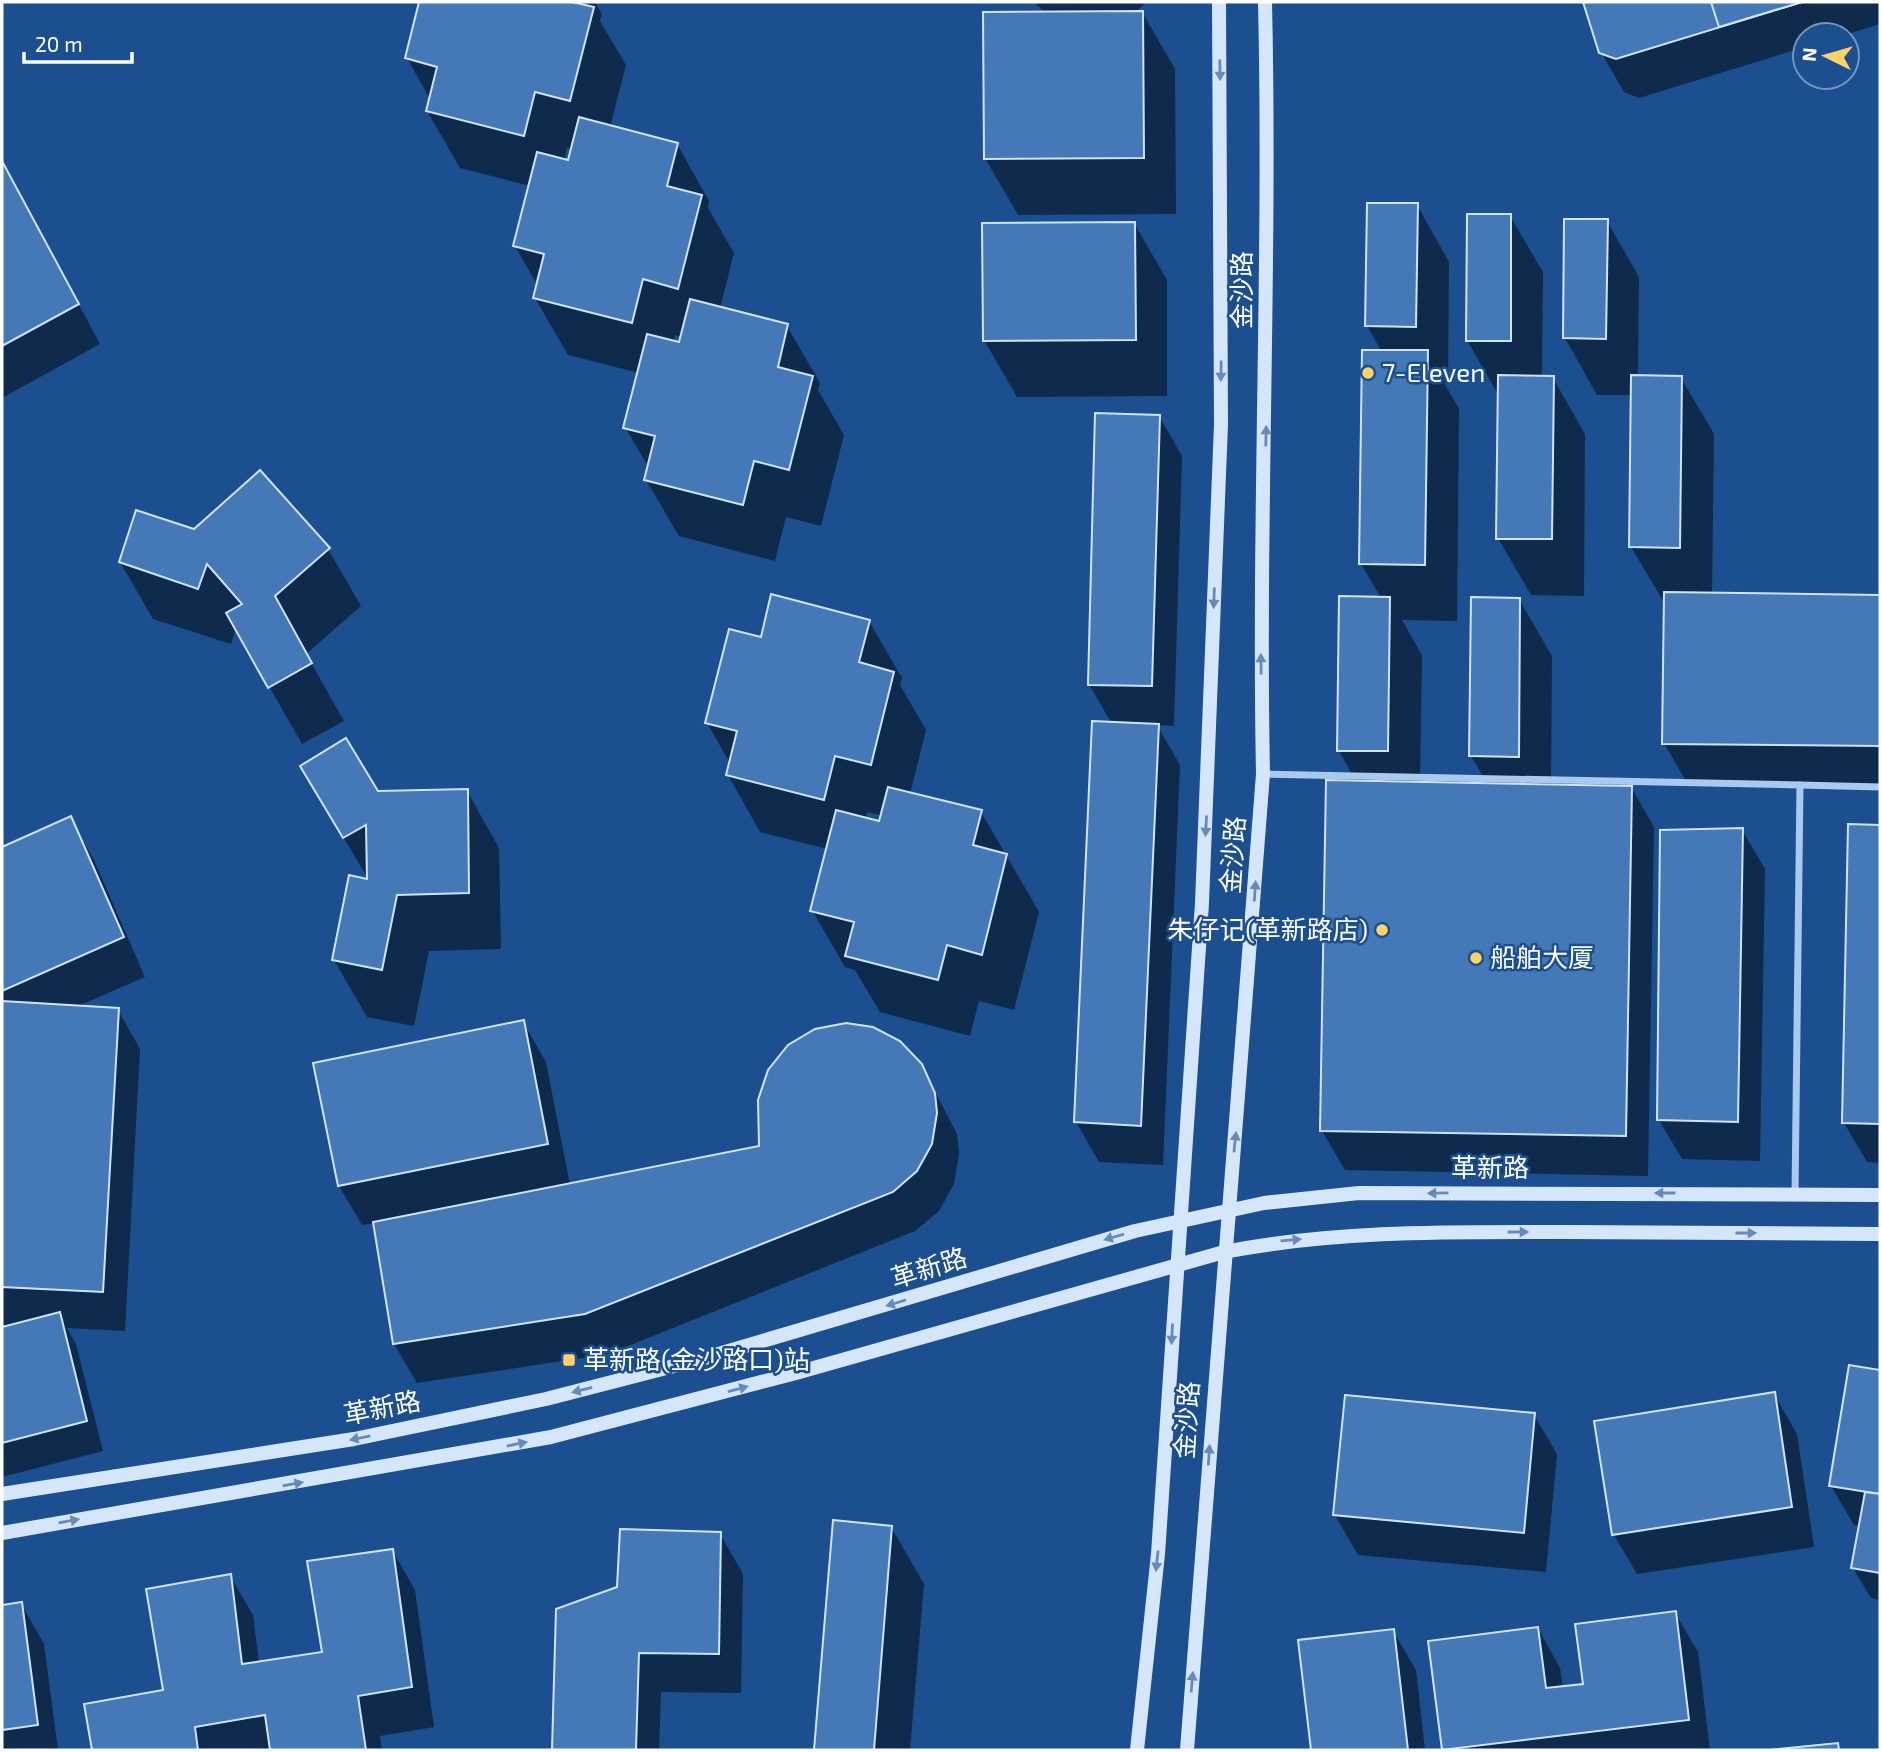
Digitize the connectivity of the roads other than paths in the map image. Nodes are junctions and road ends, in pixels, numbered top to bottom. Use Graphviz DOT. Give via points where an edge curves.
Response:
graph roads {
  1 [pos="1219,2"];
  2 [pos="1265,2"];
  3 [pos="1263,774"];
  4 [pos="1800,785"];
  5 [pos="1880,787"];
  6 [pos="1795,1194"];
  7 [pos="1880,1195"];
  8 [pos="1228,1210"];
  9 [pos="1179,1219"];
  10 [pos="1880,1234"];
  11 [pos="1224,1252"];
  12 [pos="1176,1266"];
  13 [pos="2,1494"];
  14 [pos="2,1533"];
  15 [pos="1137,1750"];
  16 [pos="1187,1750"];
  1 -- 9 [label="street, 金沙路, one-way" via="1220,438 1202,903"];
  3 -- 2 [label="street, 金沙路, one-way"];
  3 -- 4 [label="street"];
  8 -- 3 [label="street, 金沙路, one-way"];
  4 -- 5 [label="street"];
  4 -- 6 [label="street"];
  6 -- 7 [label="street, 革新路"];
  6 -- 8 [label="street, 革新路, one-way" via="1359,1194"];
  8 -- 9 [label="street, 革新路"];
  8 -- 11 [label="street, 金沙路"];
  9 -- 12 [label="street, 金沙路"];
  9 -- 13 [label="street, 革新路, one-way" via="705,1358 546,1399 354,1439"];
  11 -- 10 [label="street, one-way" via="1276,1242 1393,1234"];
  11 -- 12 [label="street"];
  16 -- 11 [label="street, 金沙路, one-way"];
  14 -- 12 [label="street, one-way" via="551,1437 694,1402"];
  12 -- 15 [label="street, 金沙路, one-way" via="1158,1554"];
}
